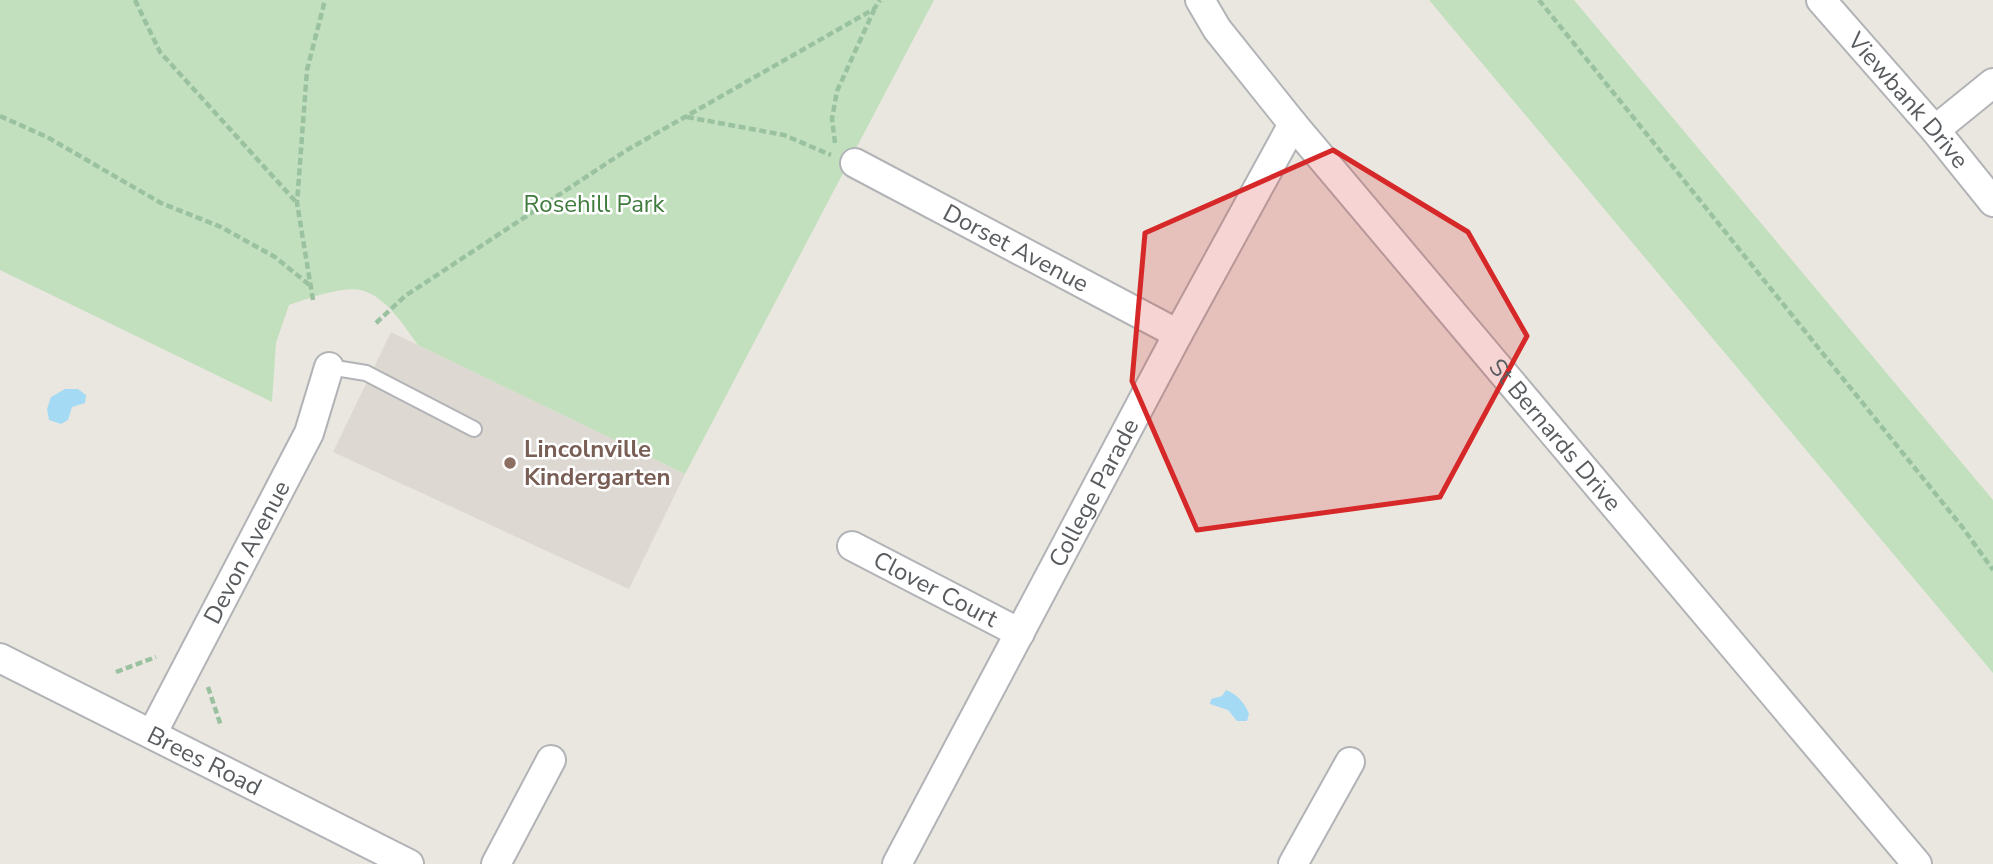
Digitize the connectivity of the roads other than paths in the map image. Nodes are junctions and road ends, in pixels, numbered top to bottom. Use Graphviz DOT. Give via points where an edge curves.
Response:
graph roads {
  1 [pos="1200,0"];
  2 [pos="1822,0"];
  3 [pos="1993,83"];
  4 [pos="1293,124"];
  5 [pos="1935,130"];
  6 [pos="845,157"];
  7 [pos="1993,202"];
  8 [pos="1178,334"];
  9 [pos="329,367"];
  10 [pos="474,429"];
  11 [pos="852,546"];
  12 [pos="1020,634"];
  13 [pos="0,658"];
  14 [pos="152,734"];
  15 [pos="551,760"];
  16 [pos="1350,762"];
  17 [pos="409,864"];
  18 [pos="496,864"];
  19 [pos="897,864"];
  20 [pos="1293,864"];
  21 [pos="1917,864"];
  1 -- 4 [label="street, St Bernards Drive" via="1217,29"];
  2 -- 5 [label="street, Viewbank Drive"];
  3 -- 5 [label="street"];
  4 -- 8 [label="street, College Parade"];
  4 -- 21 [label="street, St Bernards Drive"];
  5 -- 7 [label="street, Viewbank Drive"];
  6 -- 8 [label="street, Dorset Avenue"];
  8 -- 12 [label="street, College Parade"];
  9 -- 10 [label="lane" via="366,373"];
  9 -- 14 [label="street, Devon Avenue" via="309,433"];
  11 -- 12 [label="street, Clover Court"];
  12 -- 19 [label="street, College Parade"];
  13 -- 14 [label="street, Brees Road"];
  14 -- 17 [label="street, Brees Road"];
  15 -- 18 [label="street"];
  16 -- 20 [label="street"];
}
